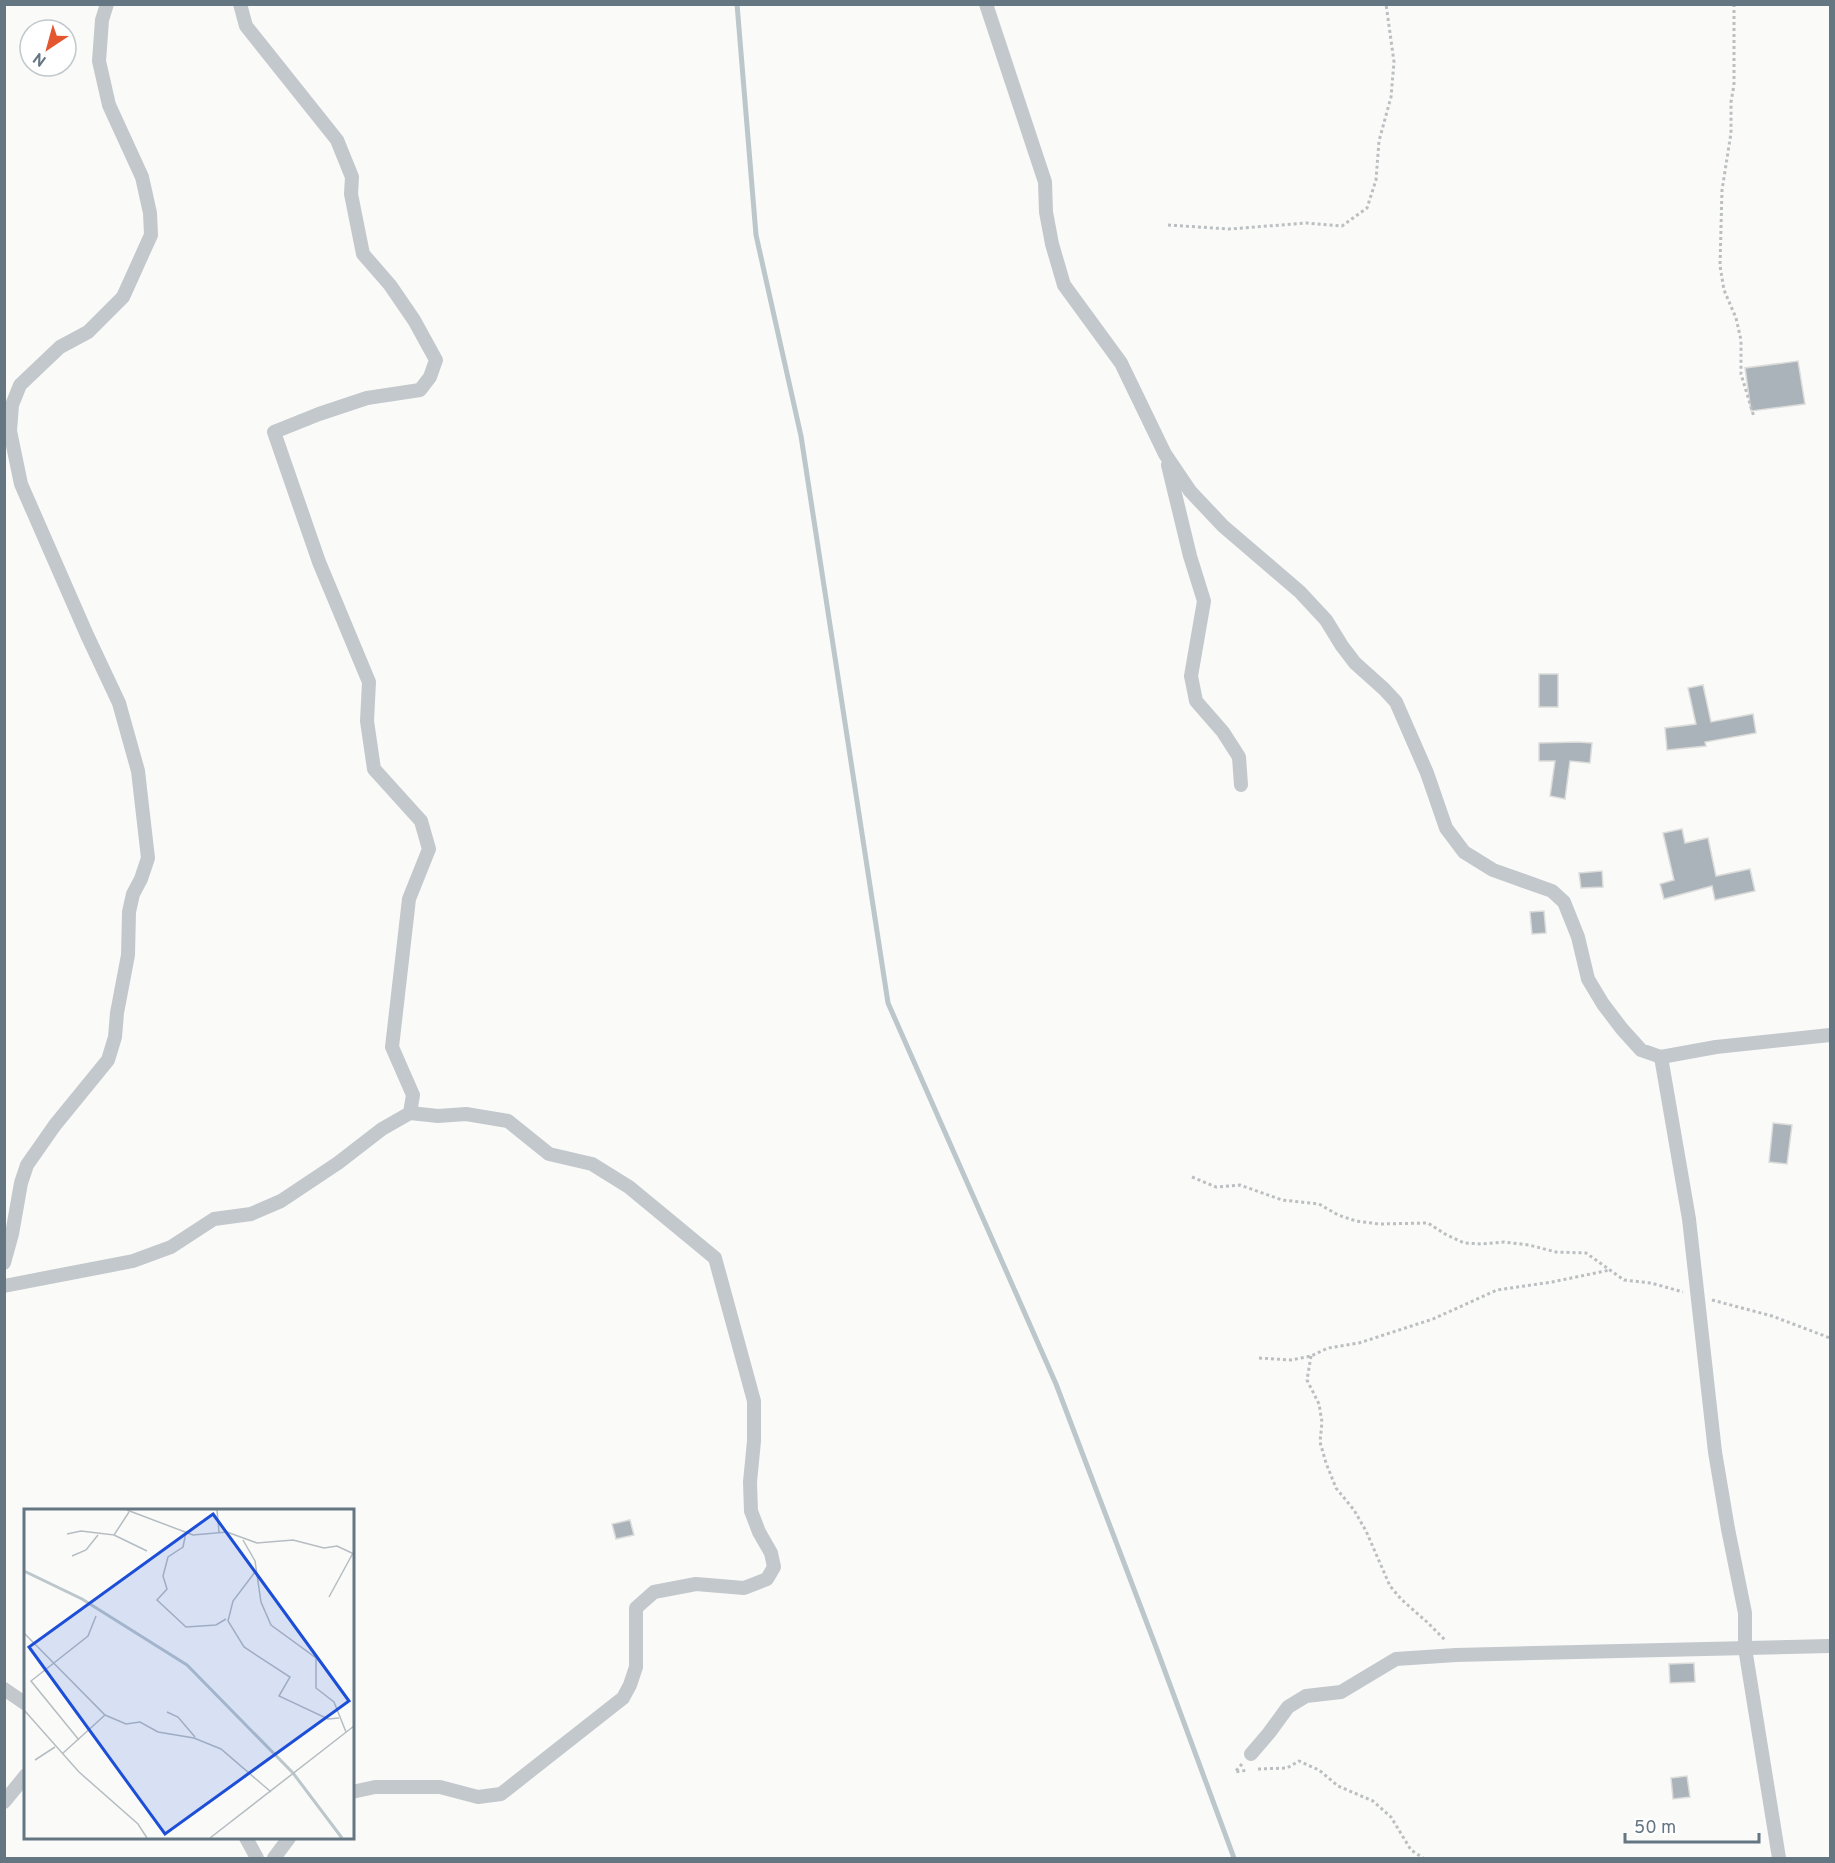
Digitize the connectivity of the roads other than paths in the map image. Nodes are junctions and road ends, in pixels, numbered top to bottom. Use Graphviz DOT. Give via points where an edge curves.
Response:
graph roads {
  1 [pos="108,4"];
  2 [pos="240,4"];
  3 [pos="986,4"];
  4 [pos="1165,454"];
  5 [pos="1241,785"];
  6 [pos="1830,1035"];
  7 [pos="1662,1057"];
  8 [pos="410,1113"];
  9 [pos="4,1263"];
  10 [pos="4,1286"];
  11 [pos="1830,1646"];
  12 [pos="1745,1648"];
  13 [pos="4,1689"];
  14 [pos="24,1703"];
  15 [pos="1251,1754"];
  16 [pos="24,1777"];
  17 [pos="354,1792"];
  18 [pos="4,1802"];
  19 [pos="247,1839"];
  20 [pos="288,1839"];
  21 [pos="257,1858"];
  22 [pos="274,1858"];
  23 [pos="1779,1858"];
  1 -- 9 [label="street" via="102,20 99,61 109,105 142,177 150,213 150,235 123,297 88,332 60,347 20,385 12,405 10,431 21,484 119,703 138,771 148,858 129,912 128,955 108,1060 27,1165"];
  2 -- 8 [label="street" via="246,26 337,140 352,177 351,194 363,254 390,285 436,360 420,390 367,398 274,432 319,562 369,682 367,721 374,769 422,821 429,849 409,899 392,1047 413,1095"];
  3 -- 4 [label="street" via="1045,182 1046,212 1064,285 1120,363"];
  4 -- 5 [label="street" via="1204,601 1191,676 1196,701 1239,757"];
  4 -- 7 [label="street" via="1190,491 1223,526 1300,592 1326,620 1355,663 1396,702 1446,828 1464,852 1493,870 1552,891 1564,902 1588,979 1603,1004 1641,1050"];
  6 -- 7 [label="street"];
  7 -- 12 [label="street" via="1689,1218 1715,1452 1745,1613"];
  8 -- 10 [label="street" via="261,1210 214,1219 171,1247 133,1261"];
  8 -- 17 [label="street" via="466,1114 508,1121 549,1154 592,1164 629,1187 715,1258 754,1401 751,1511 774,1567 767,1579 744,1588 696,1584 654,1592 636,1608 636,1667 623,1698 501,1794 478,1797 440,1787 375,1787"];
  11 -- 12 [label="street"];
  12 -- 15 [label="street" via="1396,1659 1341,1692 1306,1696 1288,1707"];
  12 -- 23 [label="street"];
  13 -- 14 [label="street"];
  16 -- 18 [label="street"];
  19 -- 21 [label="street"];
  20 -- 22 [label="street"];
}
